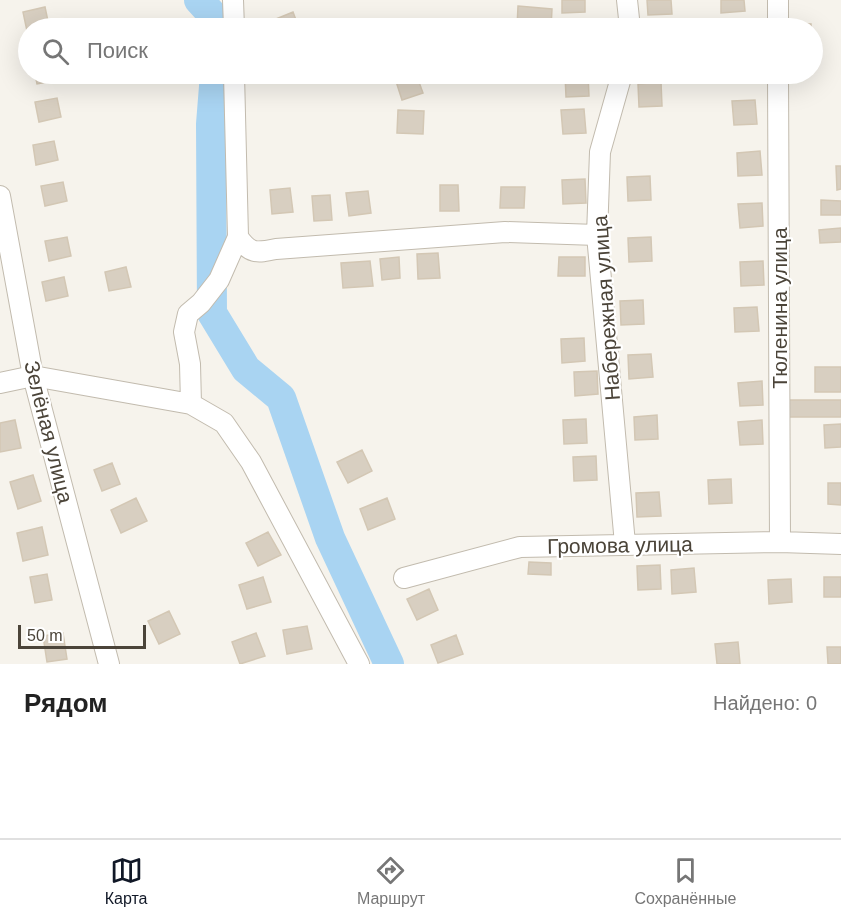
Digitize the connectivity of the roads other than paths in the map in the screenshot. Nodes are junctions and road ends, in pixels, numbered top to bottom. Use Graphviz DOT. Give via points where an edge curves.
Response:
graph roads {
  1 [pos="233,0"];
  2 [pos="627,0"];
  3 [pos="778,0"];
  4 [pos="234,18"];
  5 [pos="629,18"];
  6 [pos="778,18"];
  7 [pos="234,84"];
  8 [pos="619,84"];
  9 [pos="778,84"];
  10 [pos="0,196"];
  11 [pos="597,235"];
  12 [pos="238,237"];
  13 [pos="33,376"];
  14 [pos="0,383"];
  15 [pos="191,404"];
  16 [pos="780,542"];
  17 [pos="625,544"];
  18 [pos="841,544"];
  19 [pos="404,578"];
  20 [pos="109,664"];
  21 [pos="359,664"];
  1 -- 4 [label="street"];
  2 -- 5 [label="street"];
  3 -- 6 [label="street"];
  7 -- 12 [label="street"];
  8 -- 11 [label="street, Набережная улица" via="600,152"];
  9 -- 16 [label="street, Тюленина улица"];
  10 -- 13 [label="street, Зелёная улица"];
  11 -- 12 [label="street" via="505,232 258,253 246,248"];
  11 -- 17 [label="street, Набережная улица"];
  12 -- 15 [label="street" via="219,280 188,314 184,332"];
  13 -- 14 [label="street"];
  13 -- 15 [label="street"];
  13 -- 20 [label="street, Зелёная улица"];
  15 -- 21 [label="street" via="224,423 251,462"];
  16 -- 17 [label="street, Громова улица"];
  16 -- 18 [label="street, Громова улица"];
  17 -- 19 [label="street, Громова улица" via="520,547"];
}
